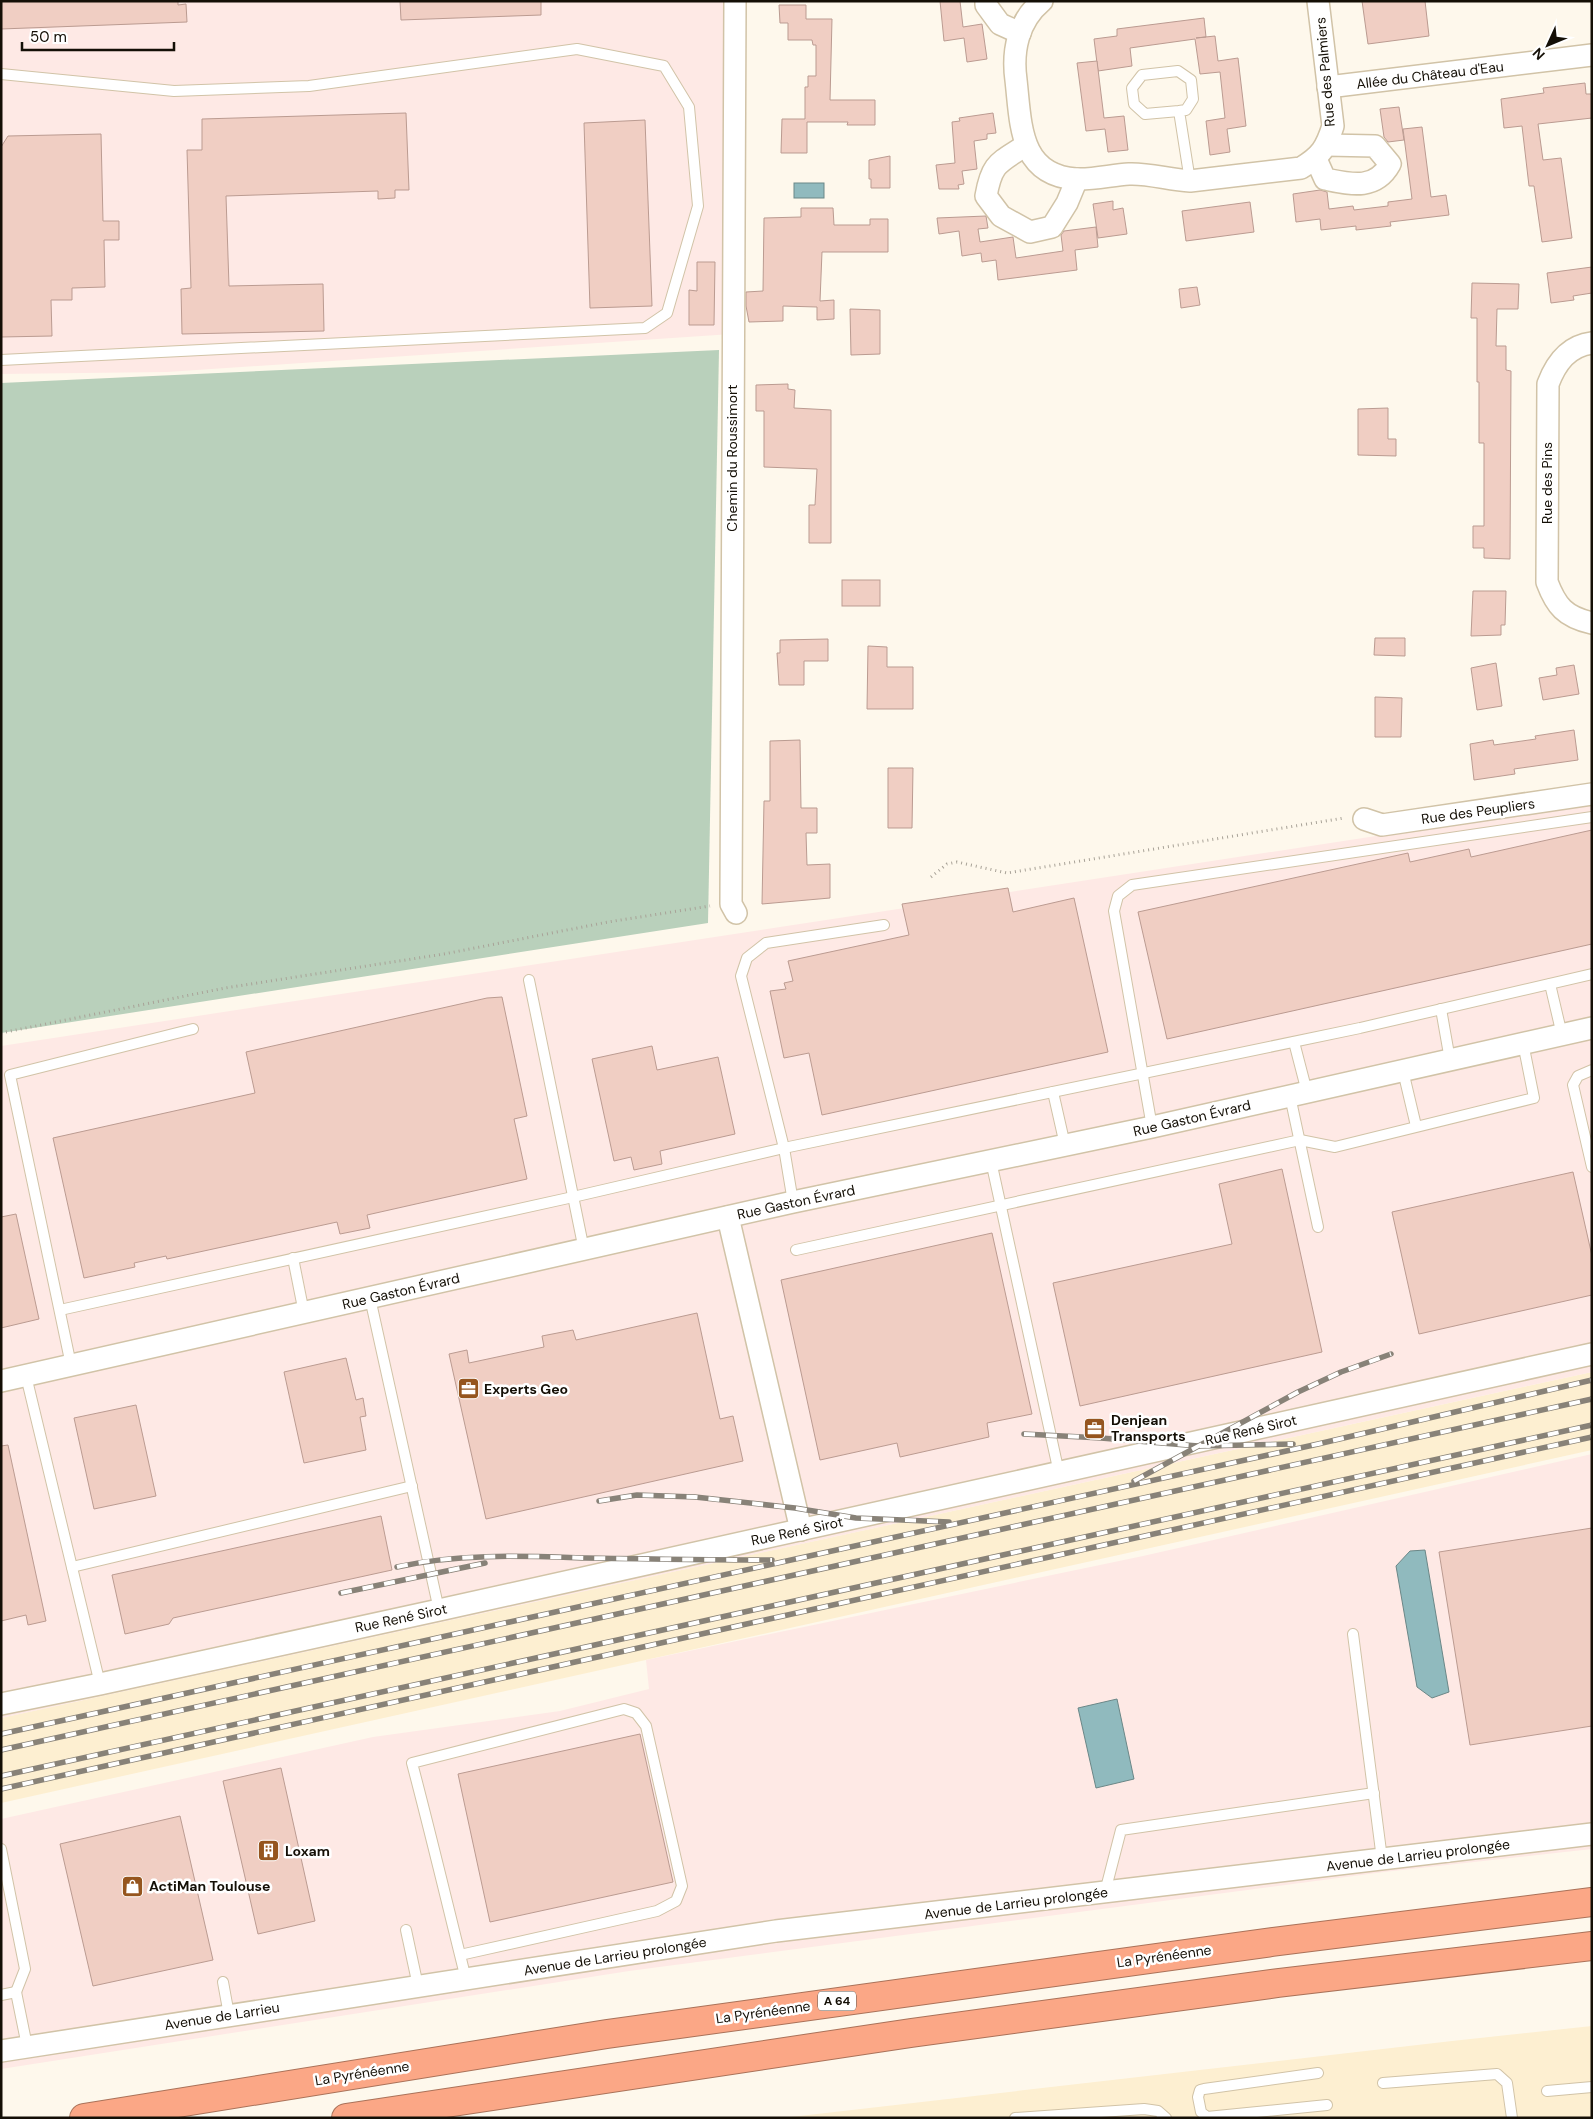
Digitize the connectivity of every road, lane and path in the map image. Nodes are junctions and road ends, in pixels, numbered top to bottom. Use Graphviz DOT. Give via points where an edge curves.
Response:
graph roads {
  1 [pos="735,1"];
  2 [pos="986,1"];
  3 [pos="1042,1"];
  4 [pos="1318,1"];
  5 [pos="1020,33"];
  6 [pos="1592,55"];
  7 [pos="1,74"];
  8 [pos="1328,87"];
  9 [pos="1179,111"];
  10 [pos="1026,145"];
  11 [pos="1077,179"];
  12 [pos="1190,181"];
  13 [pos="1592,343"];
  14 [pos="1,360"];
  15 [pos="1592,623"];
  16 [pos="1592,794"];
  17 [pos="1592,817"];
  18 [pos="1364,819"];
  19 [pos="931,876"];
  20 [pos="733,908"];
  21 [pos="884,925"];
  22 [pos="1592,974"];
  23 [pos="529,980"];
  24 [pos="1550,984"];
  25 [pos="1441,1009"];
  26 [pos="1592,1028"];
  27 [pos="193,1029"];
  28 [pos="1,1033"];
  29 [pos="1562,1035"];
  30 [pos="1294,1042"];
  31 [pos="1523,1044"];
  32 [pos="1450,1060"];
  33 [pos="1592,1070"];
  34 [pos="1403,1071"];
  35 [pos="1144,1073"];
  36 [pos="1053,1092"];
  37 [pos="1299,1094"];
  38 [pos="1416,1126"];
  39 [pos="1152,1127"];
  40 [pos="1300,1140"];
  41 [pos="1065,1146"];
  42 [pos="784,1148"];
  43 [pos="991,1161"];
  44 [pos="1592,1167"];
  45 [pos="573,1197"];
  46 [pos="793,1202"];
  47 [pos="1001,1206"];
  48 [pos="728,1217"];
  49 [pos="1318,1227"];
  50 [pos="584,1250"];
  51 [pos="796,1250"];
  52 [pos="293,1258"];
  53 [pos="370,1298"];
  54 [pos="60,1310"];
  55 [pos="304,1313"];
  56 [pos="1592,1354"];
  57 [pos="72,1365"];
  58 [pos="26,1376"];
  59 [pos="1,1381"];
  60 [pos="1059,1473"];
  61 [pos="412,1486"];
  62 [pos="801,1530"];
  63 [pos="72,1567"];
  64 [pos="439,1610"];
  65 [pos="1353,1634"];
  66 [pos="100,1684"];
  67 [pos="1,1704"];
  68 [pos="1374,1793"];
  69 [pos="1592,1834"];
  70 [pos="1,1850"];
  71 [pos="1382,1859"];
  72 [pos="1105,1892"];
  73 [pos="1592,1902"];
  74 [pos="406,1930"];
  75 [pos="1592,1946"];
  76 [pos="460,1955"];
  77 [pos="466,1979"];
  78 [pos="223,1982"];
  79 [pos="442,1982"];
  80 [pos="418,1986"];
  81 [pos="16,1992"];
  82 [pos="1,1995"];
  83 [pos="229,2015"];
  84 [pos="27,2046"];
  85 [pos="1,2051"];
  86 [pos="1318,2073"];
  87 [pos="1383,2084"];
  88 [pos="1592,2087"];
  89 [pos="1547,2091"];
  90 [pos="1327,2105"];
  91 [pos="1248,2116"];
  92 [pos="84,2118"];
  93 [pos="346,2118"];
  94 [pos="1015,2118"];
  95 [pos="1166,2118"];
  96 [pos="1512,2118"];
  1 -- 20 [label="street, Chemin du Roussimort"];
  2 -- 5 [label="street" via="1000,24"];
  3 -- 5 [label="street, Rue des Palmiers" via="1034,8"];
  4 -- 8 [label="street, Rue des Palmiers"];
  5 -- 10 [label="street, Rue des Palmiers" via="1014,62"];
  6 -- 8 [label="street, Allée du Château d'Eau"];
  7 -- 14 [label="lane" via="174,91 309,86 577,49 664,66 689,107 698,206 667,314 645,328"];
  8 -- 12 [label="street, Rue des Palmiers" via="1333,126 1322,152 1301,168"];
  9 -- 9 [label="lane" via="1186,110 1193,99 1190,80 1178,71 1142,75 1132,88 1134,104 1145,114"];
  9 -- 12 [label="lane"];
  10 -- 11 [label="street, Rue des Palmiers" via="1040,166 1060,176"];
  10 -- 11 [label="street" via="996,164 990,175 986,196 1001,216 1030,232 1052,227"];
  11 -- 12 [label="street, Rue des Palmiers" via="1146,174"];
  13 -- 15 [label="street, Rue des Pins" via="1582,344 1565,354 1548,384 1547,572 1554,600 1568,615"];
  16 -- 18 [label="street, Rue des Peupliers" via="1382,825"];
  17 -- 35 [label="lane" via="1132,885 1118,896 1114,911"];
  18 -- 19 [label="path" via="1344,818 1007,873 957,862 947,864"];
  20 -- 28 [label="path" via="696,907 608,922 444,954 225,988"];
  21 -- 42 [label="lane" via="766,943 747,958 741,976"];
  22 -- 24 [label="lane"];
  23 -- 45 [label="lane"];
  24 -- 25 [label="lane"];
  24 -- 29 [label="lane"];
  25 -- 30 [label="lane"];
  25 -- 32 [label="lane"];
  26 -- 29 [label="street, Rue Gaston Évrard"];
  27 -- 54 [label="lane" via="10,1075"];
  29 -- 31 [label="street, Rue Gaston Évrard"];
  30 -- 35 [label="lane"];
  30 -- 37 [label="lane"];
  31 -- 32 [label="street, Rue Gaston Évrard"];
  31 -- 38 [label="lane" via="1534,1098"];
  32 -- 34 [label="street, Rue Gaston Évrard"];
  33 -- 44 [label="lane" via="1578,1076 1573,1085"];
  34 -- 37 [label="street, Rue Gaston Évrard"];
  34 -- 38 [label="lane"];
  35 -- 36 [label="lane"];
  35 -- 39 [label="lane"];
  36 -- 41 [label="lane"];
  36 -- 42 [label="lane"];
  37 -- 39 [label="street, Rue Gaston Évrard"];
  37 -- 40 [label="lane"];
  38 -- 40 [label="lane" via="1335,1147"];
  39 -- 41 [label="street, Rue Gaston Évrard"];
  40 -- 47 [label="lane"];
  40 -- 49 [label="lane"];
  41 -- 43 [label="street, Rue Gaston Évrard"];
  42 -- 45 [label="lane"];
  42 -- 46 [label="lane"];
  43 -- 46 [label="street, Rue Gaston Évrard"];
  43 -- 47 [label="lane"];
  45 -- 50 [label="lane"];
  45 -- 52 [label="lane"];
  46 -- 48 [label="street, Rue Gaston Évrard"];
  47 -- 51 [label="lane"];
  47 -- 60 [label="lane"];
  48 -- 50 [label="street, Rue Gaston Évrard"];
  48 -- 62 [label="street"];
  50 -- 53 [label="street, Rue Gaston Évrard"];
  52 -- 54 [label="lane"];
  52 -- 55 [label="lane"];
  53 -- 55 [label="street, Rue Gaston Évrard"];
  53 -- 61 [label="lane"];
  54 -- 57 [label="lane"];
  55 -- 57 [label="street, Rue Gaston Évrard"];
  56 -- 60 [label="street, Rue René Sirot"];
  57 -- 58 [label="street, Rue Gaston Évrard"];
  58 -- 59 [label="street, Rue Gaston Évrard"];
  58 -- 63 [label="lane"];
  60 -- 62 [label="street, Rue René Sirot"];
  61 -- 63 [label="lane"];
  61 -- 64 [label="lane"];
  62 -- 64 [label="street, Rue René Sirot"];
  63 -- 66 [label="lane"];
  64 -- 66 [label="street, Rue René Sirot"];
  65 -- 68 [label="lane"];
  66 -- 67 [label="street, Rue René Sirot"];
  68 -- 71 [label="lane"];
  68 -- 72 [label="lane" via="1121,1830"];
  69 -- 71 [label="street, Avenue de Larrieu prolongée"];
  70 -- 81 [label="lane" via="25,1969"];
  71 -- 72 [label="street, Avenue de Larrieu prolongée"];
  72 -- 77 [label="street, Avenue de Larrieu prolongée" via="776,1931"];
  73 -- 92 [label="highway, La Pyrénéenne / A 64" via="1262,1943 675,2024"];
  74 -- 80 [label="lane"];
  75 -- 93 [label="highway" via="1278,1983 911,2033"];
  76 -- 76 [label="lane" via="657,1911 676,1901 682,1886 646,1726 636,1713 624,1709 412,1763"];
  76 -- 77 [label="lane"];
  77 -- 79 [label="street, Avenue de Larrieu prolongée"];
  78 -- 83 [label="lane"];
  79 -- 80 [label="street, Avenue de Larrieu"];
  80 -- 83 [label="street, Avenue de Larrieu"];
  81 -- 82 [label="lane"];
  81 -- 84 [label="lane"];
  83 -- 84 [label="street, Avenue de Larrieu"];
  84 -- 85 [label="street, Avenue de Larrieu"];
  86 -- 91 [label="lane" via="1200,2090 1201,2112 1207,2117"];
  87 -- 96 [label="lane" via="1497,2074 1507,2083"];
  88 -- 89 [label="lane"];
  90 -- 91 [label="lane"];
  94 -- 95 [label="lane" via="1144,2109 1158,2111"];
}
